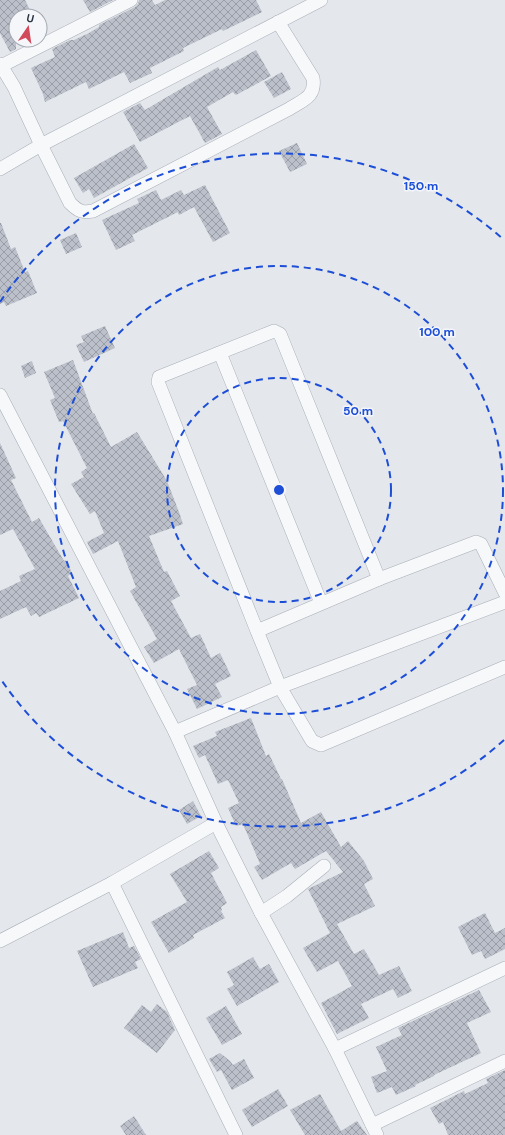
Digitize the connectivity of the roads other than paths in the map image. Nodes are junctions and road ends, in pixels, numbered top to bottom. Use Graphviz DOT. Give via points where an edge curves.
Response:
graph roads {
  1 [pos="131,0"];
  2 [pos="321,0"];
  3 [pos="278,22"];
  4 [pos="0,65"];
  5 [pos="41,145"];
  6 [pos="0,169"];
  7 [pos="220,353"];
  8 [pos="0,395"];
  9 [pos="379,579"];
  10 [pos="505,593"];
  11 [pos="505,602"];
  12 [pos="321,603"];
  13 [pos="257,631"];
  14 [pos="505,667"];
  15 [pos="280,687"];
  16 [pos="175,732"];
  17 [pos="216,823"];
  18 [pos="324,866"];
  19 [pos="112,883"];
  20 [pos="261,913"];
  21 [pos="0,941"];
  22 [pos="505,968"];
  23 [pos="334,1049"];
  24 [pos="505,1061"];
  25 [pos="374,1130"];
  26 [pos="236,1135"];
  1 -- 4 [label="street"];
  2 -- 3 [label="street"];
  3 -- 5 [label="street"];
  3 -- 5 [label="street" via="313,78 314,85 308,97 282,113 93,210 83,212 70,203"];
  4 -- 5 [label="street" via="14,87"];
  5 -- 6 [label="street"];
  7 -- 9 [label="street" via="274,331 280,334"];
  7 -- 12 [label="street"];
  7 -- 13 [label="street" via="159,377 158,382"];
  8 -- 16 [label="street"];
  9 -- 10 [label="street" via="476,542 481,544"];
  9 -- 12 [label="street"];
  11 -- 15 [label="street"];
  12 -- 13 [label="street"];
  13 -- 15 [label="street"];
  14 -- 15 [label="street" via="321,745 312,741"];
  15 -- 16 [label="street"];
  16 -- 17 [label="street"];
  17 -- 19 [label="street"];
  17 -- 20 [label="street"];
  18 -- 20 [label="street"];
  19 -- 21 [label="street"];
  19 -- 26 [label="street"];
  20 -- 23 [label="street"];
  22 -- 23 [label="street"];
  23 -- 25 [label="street"];
  24 -- 25 [label="street"];
}
